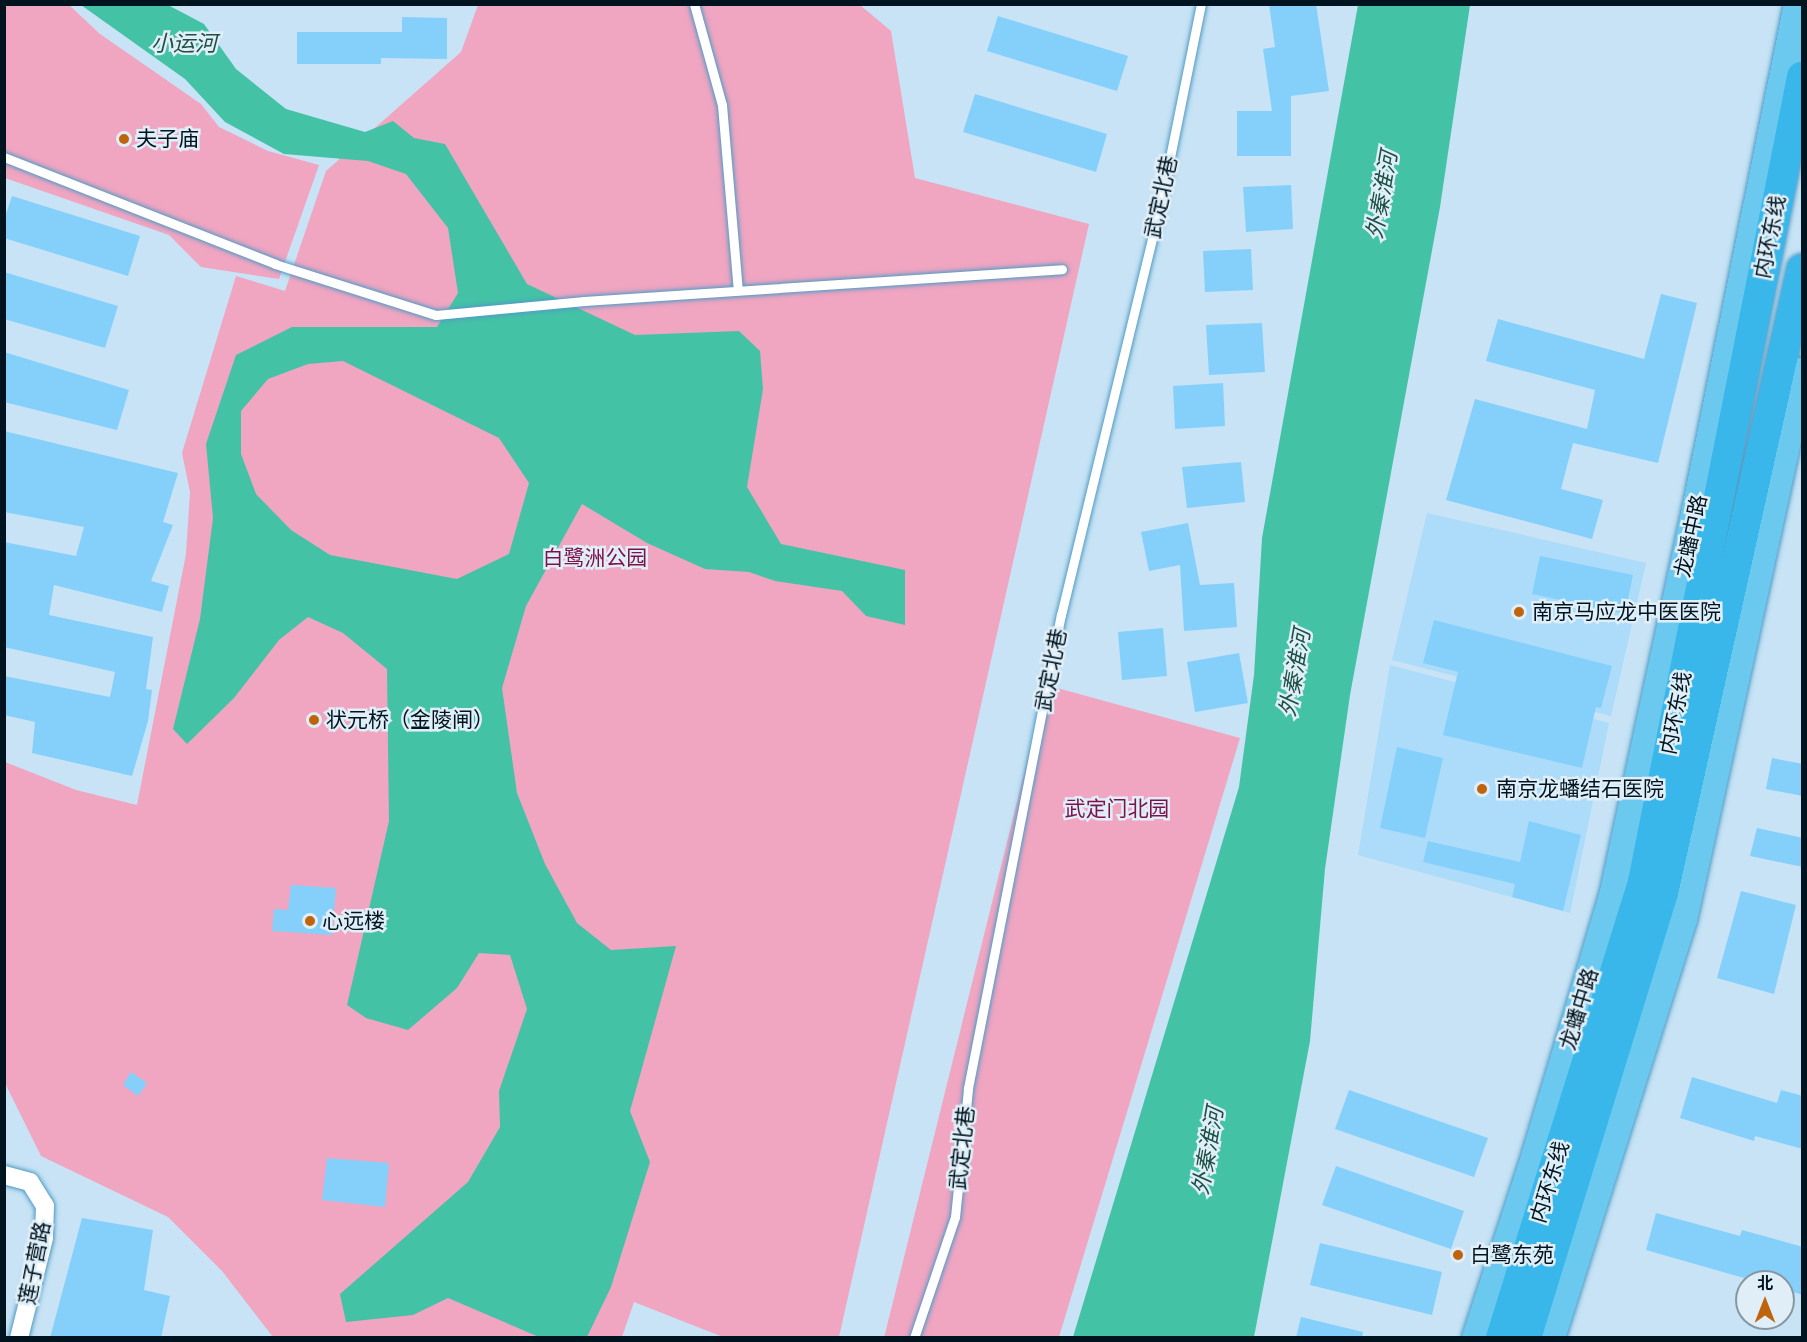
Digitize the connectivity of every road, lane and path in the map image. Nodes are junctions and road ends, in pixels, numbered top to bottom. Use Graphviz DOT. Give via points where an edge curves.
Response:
graph roads {
  1 [pos="694,4"];
  2 [pos="1201,4"];
  3 [pos="1798,4"];
  4 [pos="1803,77"];
  5 [pos="4,157"];
  6 [pos="1062,268"];
  7 [pos="1803,269"];
  8 [pos="738,290"];
  9 [pos="1803,372"];
  10 [pos="4,1174"];
  11 [pos="19,1338"];
  12 [pos="914,1338"];
  13 [pos="1476,1338"];
  14 [pos="1501,1338"];
  15 [pos="1526,1338"];
  16 [pos="1551,1338"];
  1 -- 8 [label="lane" via="722,105"];
  2 -- 12 [label="lane, 武定北巷" via="1161,202 1061,615 968,1088 955,1217"];
  3 -- 13 [label="main road, 龙蟠中路" via="1614,892"];
  4 -- 14 [label="highway, 内环东线" via="1643,882"];
  5 -- 8 [label="lane" via="274,264 436,315"];
  6 -- 8 [label="lane"];
  7 -- 15 [label="highway, 内环东线" via="1663,893"];
  9 -- 16 [label="main road" via="1683,920"];
  10 -- 11 [label="street, 莲子营路" via="30,1182 45,1206 44,1238"];
}
